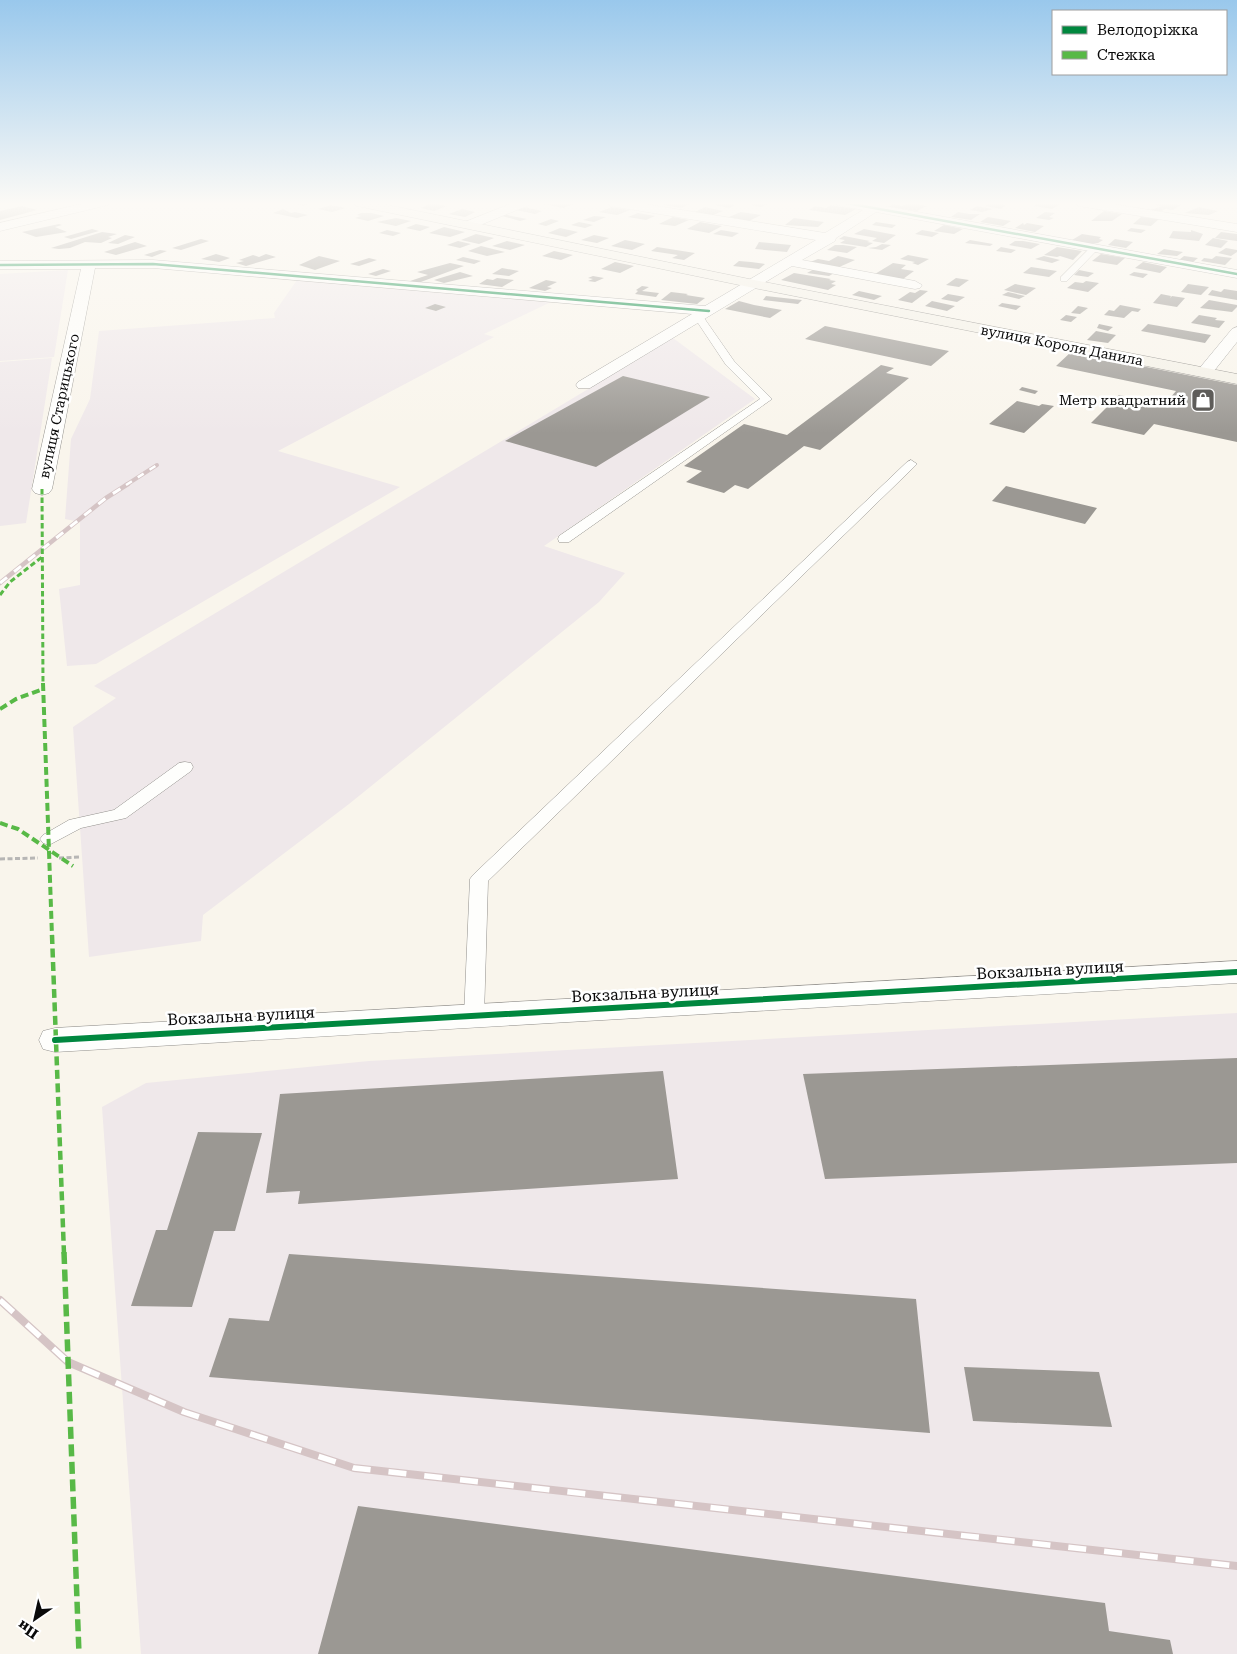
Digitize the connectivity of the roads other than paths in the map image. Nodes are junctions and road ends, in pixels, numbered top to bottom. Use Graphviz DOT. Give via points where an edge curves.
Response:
graph roads {
  1 [pos="85,279"];
  2 [pos="320,279"];
  3 [pos="731,279"];
  4 [pos="762,279"];
  5 [pos="883,279"];
  6 [pos="754,284"];
  7 [pos="915,285"];
  8 [pos="704,314"];
  9 [pos="1237,332"];
  10 [pos="1204,373"];
  11 [pos="1237,379"];
  12 [pos="584,385"];
  13 [pos="911,464"];
  14 [pos="42,489"];
  15 [pos="564,539"];
  16 [pos="185,767"];
  17 [pos="49,838"];
  18 [pos="1237,972"];
  19 [pos="474,1016"];
  20 [pos="55,1040"];
  1 -- 14 [label="street, вулиця Старицького"];
  2 -- 8 [label="street"];
  3 -- 6 [label="main road, вулиця Короля Данила"];
  4 -- 6 [label="street"];
  5 -- 7 [label="street"];
  6 -- 8 [label="street"];
  6 -- 10 [label="main road, вулиця Короля Данила"];
  8 -- 12 [label="street"];
  8 -- 15 [label="lane" via="730,363 767,399"];
  9 -- 10 [label="street"];
  10 -- 11 [label="main road, вулиця Короля Данила"];
  13 -- 19 [label="lane" via="479,878"];
  16 -- 17 [label="lane" via="120,814 76,824"];
  18 -- 19 [label="street, Вокзальна вулиця"];
  19 -- 20 [label="street, Вокзальна вулиця"];
}
